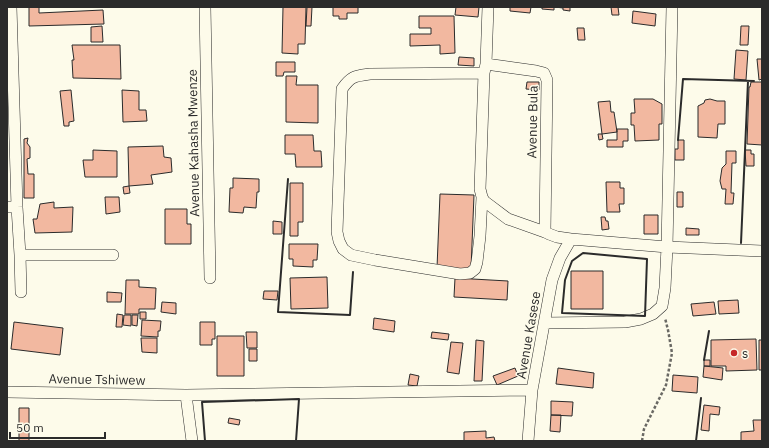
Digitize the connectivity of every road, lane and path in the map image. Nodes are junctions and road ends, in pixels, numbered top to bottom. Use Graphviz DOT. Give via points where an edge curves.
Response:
graph roads {
  1 [pos="11,7"];
  2 [pos="205,7"];
  3 [pos="488,7"];
  4 [pos="672,7"];
  5 [pos="485,69"];
  6 [pos="482,198"];
  7 [pos="12,207"];
  8 [pos="545,232"];
  9 [pos="571,239"];
  10 [pos="667,248"];
  11 [pos="762,251"];
  12 [pos="20,255"];
  13 [pos="112,255"];
  14 [pos="210,278"];
  15 [pos="21,292"];
  16 [pos="662,306"];
  17 [pos="544,323"];
  18 [pos="532,390"];
  19 [pos="7,392"];
  20 [pos="186,394"];
  21 [pos="192,441"];
  22 [pos="528,441"];
  23 [pos="642,441"];
  1 -- 7 [label="street"];
  2 -- 14 [label="street, Avenue Kahasha Mwenze"];
  3 -- 5 [label="street"];
  4 -- 10 [label="street"];
  5 -- 6 [label="street" via="480,189"];
  5 -- 6 [label="street" via="370,74 356,76 348,81 342,89 336,232 343,249 351,255 460,274 470,273 475,269 477,262"];
  5 -- 8 [label="street, Avenue Bula" via="536,71 544,73 547,80"];
  6 -- 8 [label="street" via="508,219"];
  7 -- 12 [label="street"];
  8 -- 9 [label="street"];
  9 -- 10 [label="street"];
  9 -- 17 [label="street, Avenue Kasese" via="552,280"];
  10 -- 11 [label="street"];
  10 -- 16 [label="street"];
  12 -- 13 [label="street"];
  12 -- 15 [label="street"];
  16 -- 17 [label="street" via="647,317 625,322"];
  16 -- 23 [label="path" via="672,353 666,386 644,430"];
  17 -- 18 [label="street, Avenue Kasese"];
  18 -- 20 [label="street, Avenue Tshiwew"];
  18 -- 22 [label="street, Avenue Kasese"];
  19 -- 20 [label="street, Avenue Tshiwew"];
  20 -- 21 [label="street"];
}
